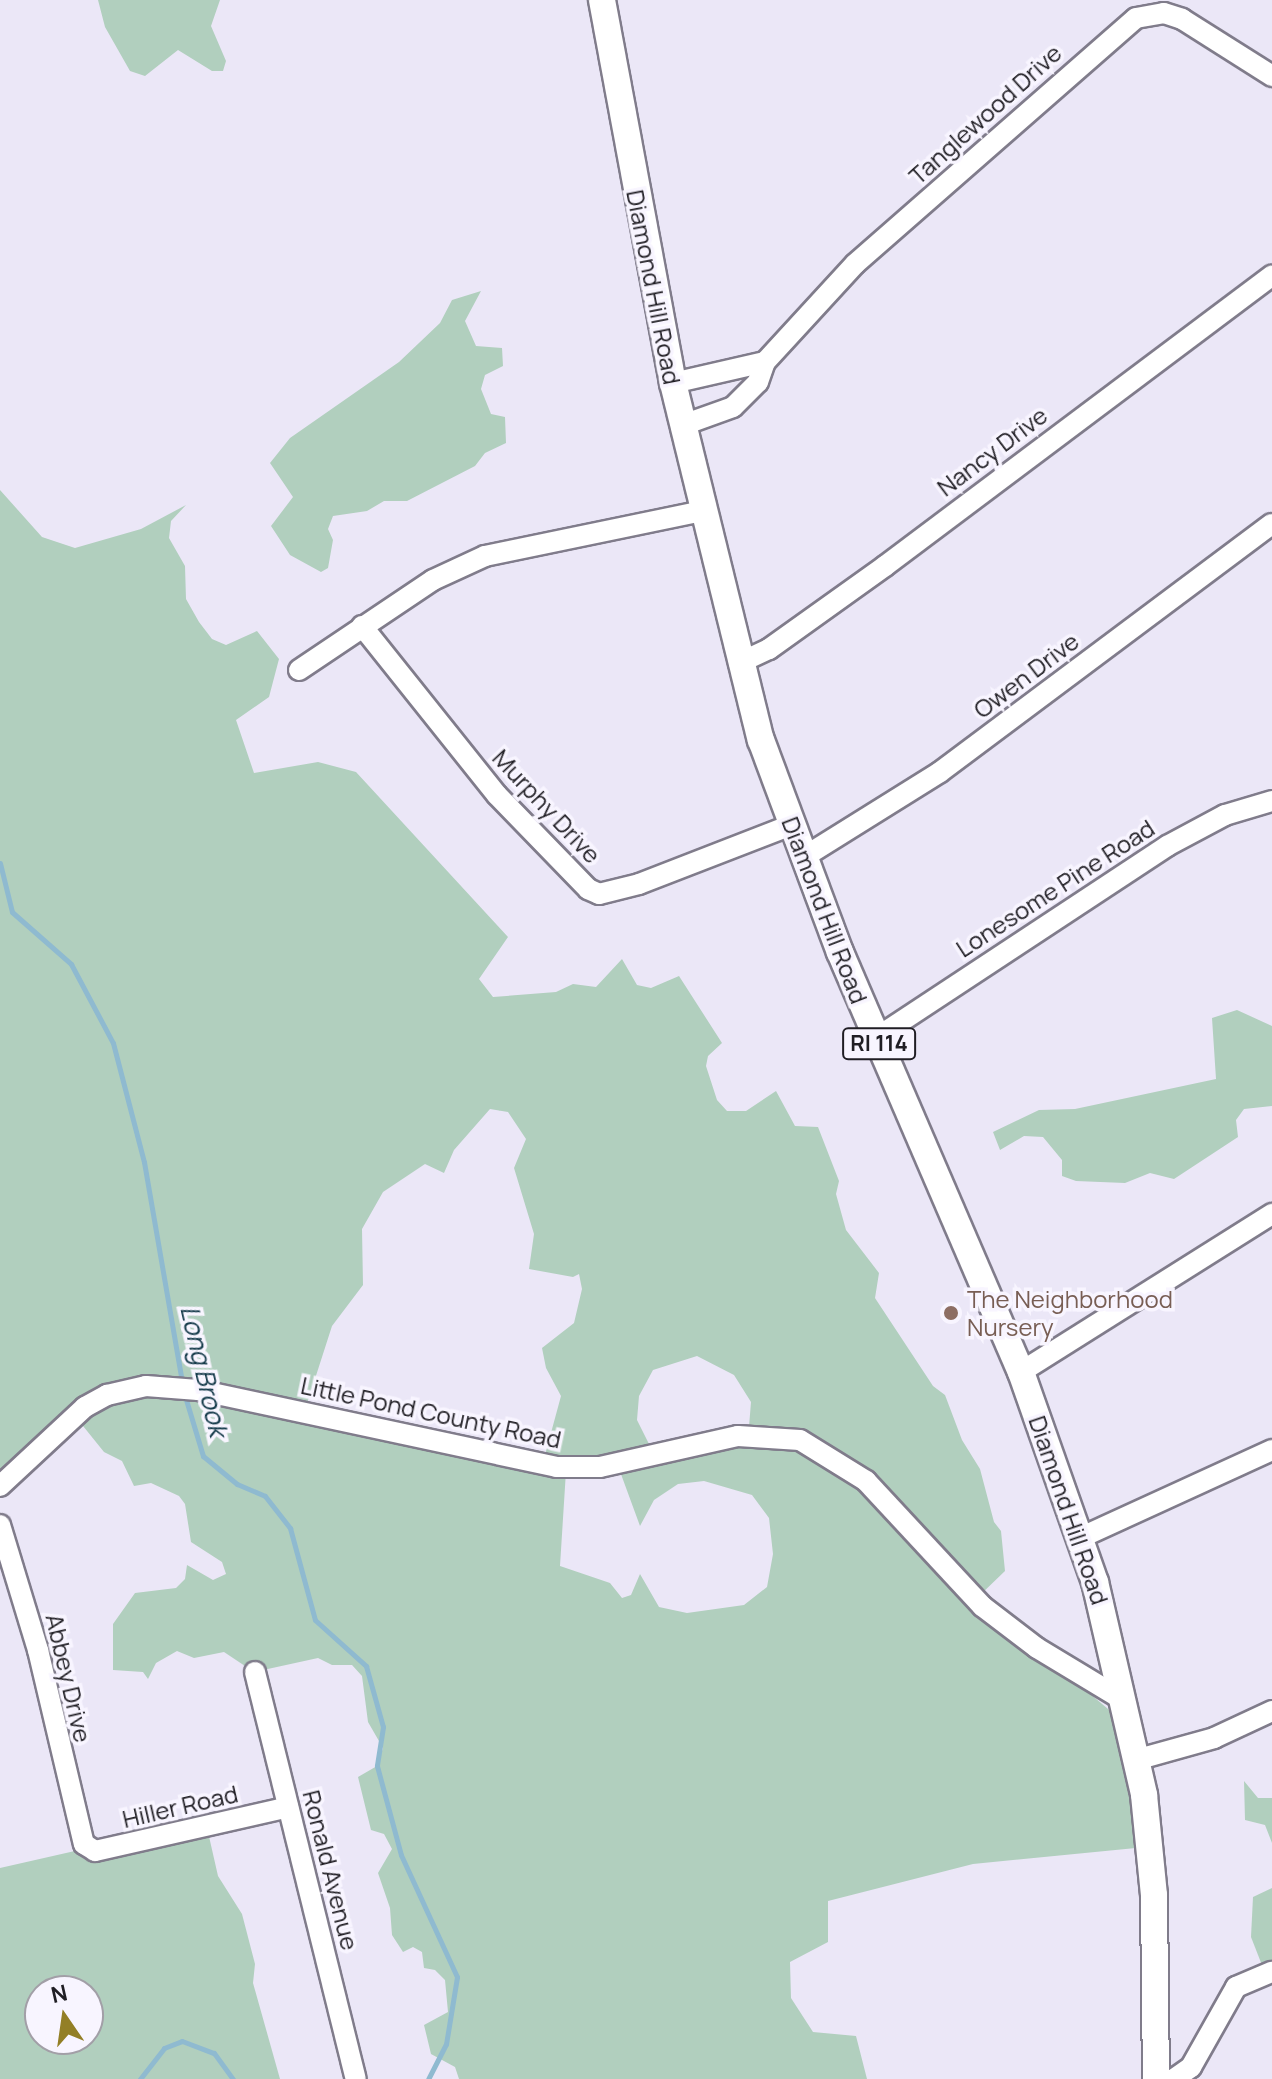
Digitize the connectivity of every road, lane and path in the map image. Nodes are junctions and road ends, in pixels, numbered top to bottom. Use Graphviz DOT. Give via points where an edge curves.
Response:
graph roads {
  1 [pos="602,0"];
  2 [pos="1272,76"];
  3 [pos="1272,275"];
  4 [pos="765,362"];
  5 [pos="673,383"];
  6 [pos="683,425"];
  7 [pos="702,511"];
  8 [pos="1272,524"];
  9 [pos="362,626"];
  10 [pos="739,663"];
  11 [pos="299,670"];
  12 [pos="1272,801"];
  13 [pos="791,825"];
  14 [pos="804,857"];
  15 [pos="876,1038"];
  16 [pos="1272,1214"];
  17 [pos="1021,1372"];
  18 [pos="1272,1450"];
  19 [pos="0,1486"];
  20 [pos="0,1525"];
  21 [pos="1082,1537"];
  22 [pos="255,1672"];
  23 [pos="1125,1701"];
  24 [pos="1272,1711"];
  25 [pos="1139,1759"];
  26 [pos="288,1807"];
  27 [pos="84,1844"];
  28 [pos="1272,1972"];
  29 [pos="356,2079"];
  30 [pos="1156,2079"];
  31 [pos="1174,2079"];
  1 -- 5 [label="main road, Diamond Hill Road / RI 114"];
  2 -- 4 [label="street, Tanglewood Drive" via="1182,19 1164,13 1136,18 834,284"];
  3 -- 10 [label="street, Nancy Drive" via="885,566 769,649"];
  4 -- 5 [label="street"];
  4 -- 6 [label="street, Tanglewood Drive" via="758,382 733,407"];
  5 -- 6 [label="main road, Diamond Hill Road / RI 114"];
  6 -- 7 [label="main road, Diamond Hill Road / RI 114"];
  7 -- 9 [label="street" via="485,556 433,580"];
  7 -- 10 [label="main road, Diamond Hill Road / RI 114"];
  8 -- 14 [label="street, Owen Drive" via="940,772"];
  9 -- 11 [label="street"];
  9 -- 13 [label="street, Murphy Drive" via="497,795 588,889 599,894 639,884"];
  10 -- 13 [label="main road, Diamond Hill Road / RI 114"];
  12 -- 15 [label="street, Lonesome Pine Road" via="1225,815 1177,840"];
  13 -- 14 [label="main road, Diamond Hill Road / RI 114"];
  14 -- 15 [label="main road, Diamond Hill Road / RI 114"];
  15 -- 17 [label="main road, Diamond Hill Road / RI 114"];
  16 -- 17 [label="street"];
  17 -- 21 [label="main road, Diamond Hill Road / RI 114"];
  18 -- 21 [label="street"];
  19 -- 23 [label="street, Little Pond County Road" via="85,1407 107,1395 146,1386 198,1390 556,1467 600,1467 738,1436 800,1440 866,1481 982,1606 1037,1648"];
  20 -- 27 [label="street, Abbey Drive" via="38,1650"];
  21 -- 23 [label="main road, Diamond Hill Road / RI 114"];
  22 -- 26 [label="street, Ronald Avenue"];
  23 -- 25 [label="main road, Diamond Hill Road / RI 114"];
  24 -- 25 [label="street" via="1214,1738"];
  25 -- 30 [label="main road, Diamond Hill Road / RI 114" via="1154,1895"];
  26 -- 27 [label="street, Hiller Road" via="103,1849"];
  26 -- 29 [label="street, Ronald Avenue"];
  28 -- 31 [label="street" via="1236,1987 1191,2067"];
}
